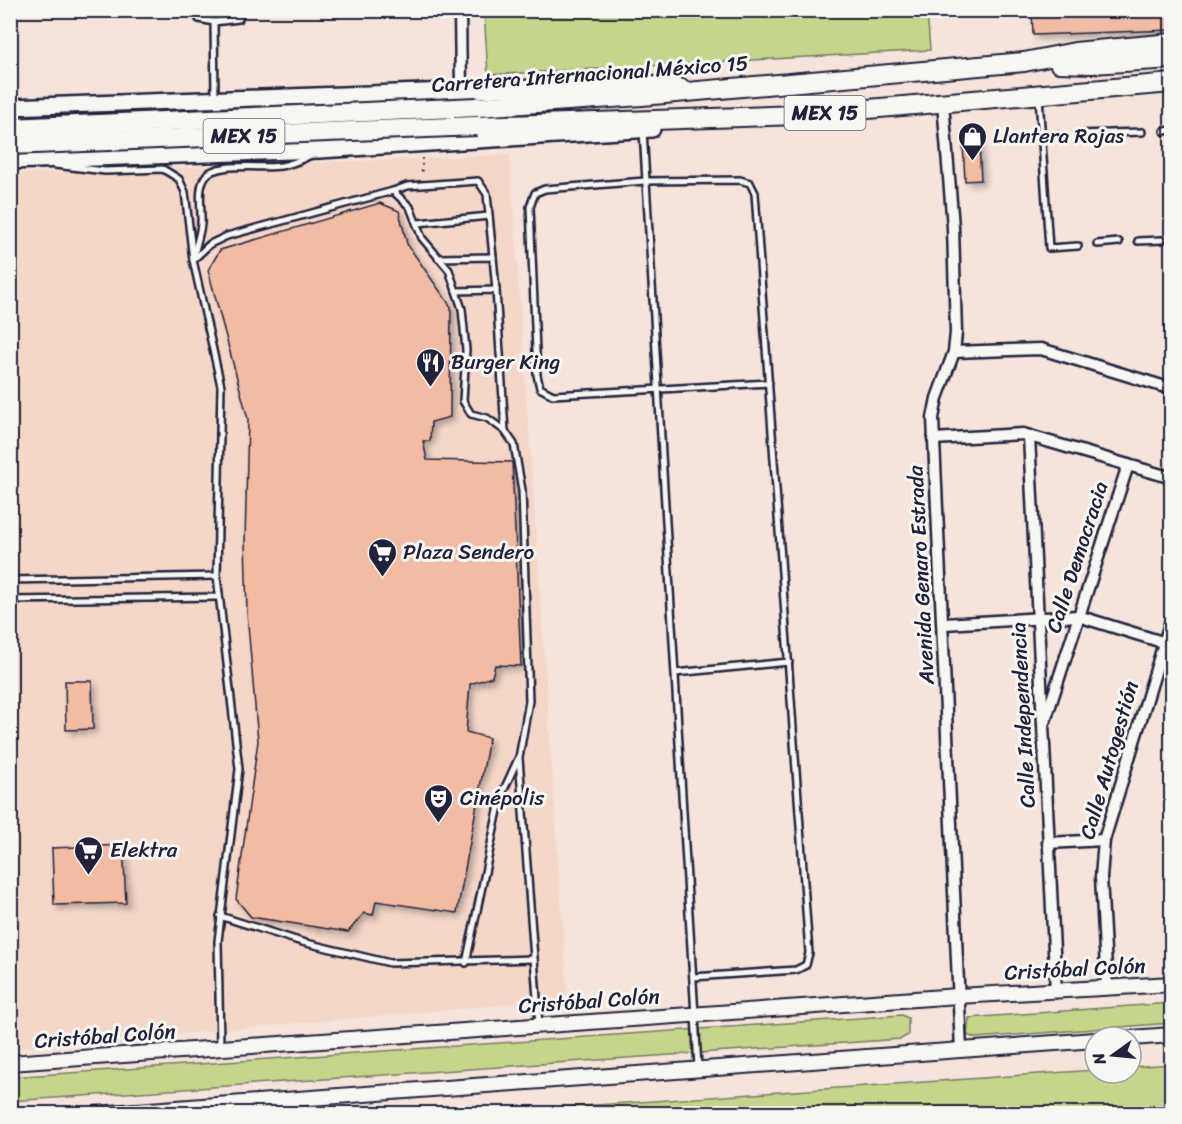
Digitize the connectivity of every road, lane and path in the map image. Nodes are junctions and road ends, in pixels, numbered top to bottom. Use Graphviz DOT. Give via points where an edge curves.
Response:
graph roads {
  1 [pos="198,10"];
  2 [pos="241,10"];
  3 [pos="460,10"];
  4 [pos="214,22"];
  5 [pos="1172,43"];
  6 [pos="1172,59"];
  7 [pos="1024,62"];
  8 [pos="1172,83"];
  9 [pos="461,89"];
  10 [pos="705,89"];
  11 [pos="1039,95"];
  12 [pos="215,98"];
  13 [pos="943,103"];
  14 [pos="50,104"];
  15 [pos="10,107"];
  16 [pos="707,119"];
  17 [pos="10,128"];
  18 [pos="644,129"];
  19 [pos="1164,130"];
  20 [pos="1172,130"];
  21 [pos="1142,132"];
  22 [pos="1079,134"];
  23 [pos="1042,135"];
  24 [pos="1057,135"];
  25 [pos="422,144"];
  26 [pos="10,145"];
  27 [pos="320,150"];
  28 [pos="53,159"];
  29 [pos="30,160"];
  30 [pos="10,161"];
  31 [pos="645,182"];
  32 [pos="422,185"];
  33 [pos="393,191"];
  34 [pos="489,216"];
  35 [pos="418,223"];
  36 [pos="1162,240"];
  37 [pos="1138,241"];
  38 [pos="1119,242"];
  39 [pos="1097,244"];
  40 [pos="1078,246"];
  41 [pos="493,257"];
  42 [pos="438,258"];
  43 [pos="194,260"];
  44 [pos="496,290"];
  45 [pos="456,291"];
  46 [pos="954,352"];
  47 [pos="769,383"];
  48 [pos="1172,389"];
  49 [pos="657,390"];
  50 [pos="505,431"];
  51 [pos="1029,436"];
  52 [pos="933,439"];
  53 [pos="1128,465"];
  54 [pos="1172,478"];
  55 [pos="217,576"];
  56 [pos="10,580"];
  57 [pos="219,597"];
  58 [pos="10,600"];
  59 [pos="1038,616"];
  60 [pos="1078,616"];
  61 [pos="1172,617"];
  62 [pos="944,624"];
  63 [pos="1167,644"];
  64 [pos="789,662"];
  65 [pos="675,673"];
  66 [pos="1042,730"];
  67 [pos="519,758"];
  68 [pos="1104,840"];
  69 [pos="1048,843"];
  70 [pos="220,916"];
  71 [pos="534,959"];
  72 [pos="466,963"];
  73 [pos="693,976"];
  74 [pos="1172,984"];
  75 [pos="1107,988"];
  76 [pos="1056,992"];
  77 [pos="958,996"];
  78 [pos="695,1015"];
  79 [pos="539,1026"];
  80 [pos="1172,1035"];
  81 [pos="1143,1037"];
  82 [pos="1083,1041"];
  83 [pos="220,1048"];
  84 [pos="961,1050"];
  85 [pos="10,1063"];
  86 [pos="698,1069"];
  87 [pos="96,1113"];
  1 -- 4 [label="lane" via="199,19"];
  2 -- 4 [label="lane" via="235,21"];
  3 -- 9 [label="street"];
  4 -- 12 [label="lane"];
  5 -- 7 [label="highway, Carretera Internacional México 15 / MEX 15" via="1075,52"];
  6 -- 7 [label="highway, MEX 15" via="1092,64"];
  7 -- 10 [label="highway, Carretera Internacional México 15 / MEX 15"];
  8 -- 11 [label="highway, Carretera Internacional México 15 / MEX 15"];
  9 -- 10 [label="main road" via="643,84"];
  9 -- 12 [label="main road"];
  10 -- 17 [label="highway, Carretera Internacional México 15 / MEX 15, bridge" via="477,107"];
  11 -- 13 [label="highway, Carretera Internacional México 15 / MEX 15"];
  11 -- 23 [label="lane"];
  12 -- 14 [label="main road"];
  13 -- 16 [label="highway, Carretera Internacional México 15 / MEX 15"];
  13 -- 46 [label="street, Avenida Genaro Estrada" via="952,227"];
  14 -- 15 [label="main road"];
  14 -- 28 [label="main road" via="32,118 29,134 38,149"];
  16 -- 18 [label="main road"];
  16 -- 26 [label="highway, Carretera Internacional México 15 / MEX 15, bridge" via="641,118"];
  18 -- 25 [label="main road"];
  18 -- 31 [label="lane"];
  19 -- 20 [label="lane"];
  21 -- 22 [label="lane"];
  23 -- 24 [label="lane"];
  23 -- 40 [label="lane" via="1049,248"];
  25 -- 27 [label="main road"];
  25 -- 32 [label="path"];
  27 -- 28 [label="main road"];
  27 -- 43 [label="lane" via="296,163 231,167 205,176"];
  28 -- 29 [label="main road"];
  29 -- 30 [label="main road"];
  29 -- 43 [label="lane" via="105,171 163,169 179,179 185,192"];
  31 -- 47 [label="lane" via="750,183 755,193"];
  31 -- 49 [label="lane"];
  31 -- 49 [label="lane" via="535,193 530,207 537,375 540,388 553,395"];
  32 -- 33 [label="lane"];
  32 -- 34 [label="lane" via="478,181 487,194"];
  33 -- 35 [label="lane" via="410,207"];
  33 -- 43 [label="lane" via="227,236 210,244"];
  34 -- 35 [label="lane"];
  34 -- 41 [label="lane"];
  35 -- 42 [label="lane" via="422,238"];
  36 -- 37 [label="lane"];
  38 -- 39 [label="lane"];
  41 -- 42 [label="lane"];
  41 -- 44 [label="lane"];
  42 -- 45 [label="lane" via="449,270"];
  43 -- 55 [label="lane" via="221,386"];
  44 -- 45 [label="lane"];
  44 -- 50 [label="lane"];
  45 -- 50 [label="lane" via="466,350 463,401 471,414 487,418"];
  46 -- 48 [label="street" via="1041,349"];
  46 -- 52 [label="street, Avenida Genaro Estrada" via="937,398"];
  47 -- 49 [label="lane"];
  47 -- 64 [label="lane"];
  49 -- 65 [label="lane"];
  50 -- 67 [label="lane" via="514,444 522,489 529,702"];
  51 -- 52 [label="street"];
  51 -- 53 [label="street"];
  51 -- 59 [label="street, Calle Independencia"];
  52 -- 62 [label="street, Avenida Genaro Estrada"];
  53 -- 54 [label="street"];
  53 -- 60 [label="street, Calle Democracia"];
  55 -- 56 [label="lane"];
  55 -- 57 [label="lane"];
  57 -- 58 [label="lane"];
  57 -- 70 [label="lane" via="239,769"];
  59 -- 60 [label="street"];
  59 -- 62 [label="street"];
  59 -- 66 [label="street, Calle Independencia"];
  60 -- 63 [label="street"];
  60 -- 66 [label="street, Calle Democracia"];
  61 -- 63 [label="street, Calle Autogestión"];
  62 -- 77 [label="street, Avenida Genaro Estrada"];
  63 -- 68 [label="street, Calle Autogestión"];
  64 -- 65 [label="lane"];
  64 -- 73 [label="lane" via="809,953 806,965 796,970"];
  65 -- 73 [label="lane"];
  66 -- 69 [label="street, Calle Independencia"];
  67 -- 71 [label="lane"];
  67 -- 72 [label="lane" via="501,796"];
  68 -- 69 [label="street"];
  68 -- 75 [label="street, Calle Autogestión" via="1101,877"];
  69 -- 76 [label="street, Calle Independencia"];
  70 -- 72 [label="lane" via="302,942 390,963"];
  70 -- 83 [label="lane"];
  71 -- 72 [label="lane"];
  71 -- 79 [label="lane"];
  73 -- 78 [label="lane"];
  74 -- 75 [label="street, Cristóbal Colón"];
  75 -- 76 [label="street, Cristóbal Colón"];
  76 -- 77 [label="street, Cristóbal Colón"];
  77 -- 78 [label="street, Cristóbal Colón"];
  77 -- 84 [label="street, Avenida Genaro Estrada"];
  78 -- 79 [label="street, Cristóbal Colón"];
  78 -- 86 [label="lane"];
  79 -- 83 [label="street, Cristóbal Colón"];
  80 -- 81 [label="street"];
  82 -- 84 [label="street"];
  83 -- 85 [label="street, Cristóbal Colón"];
  84 -- 86 [label="street"];
  86 -- 87 [label="street"];
}
